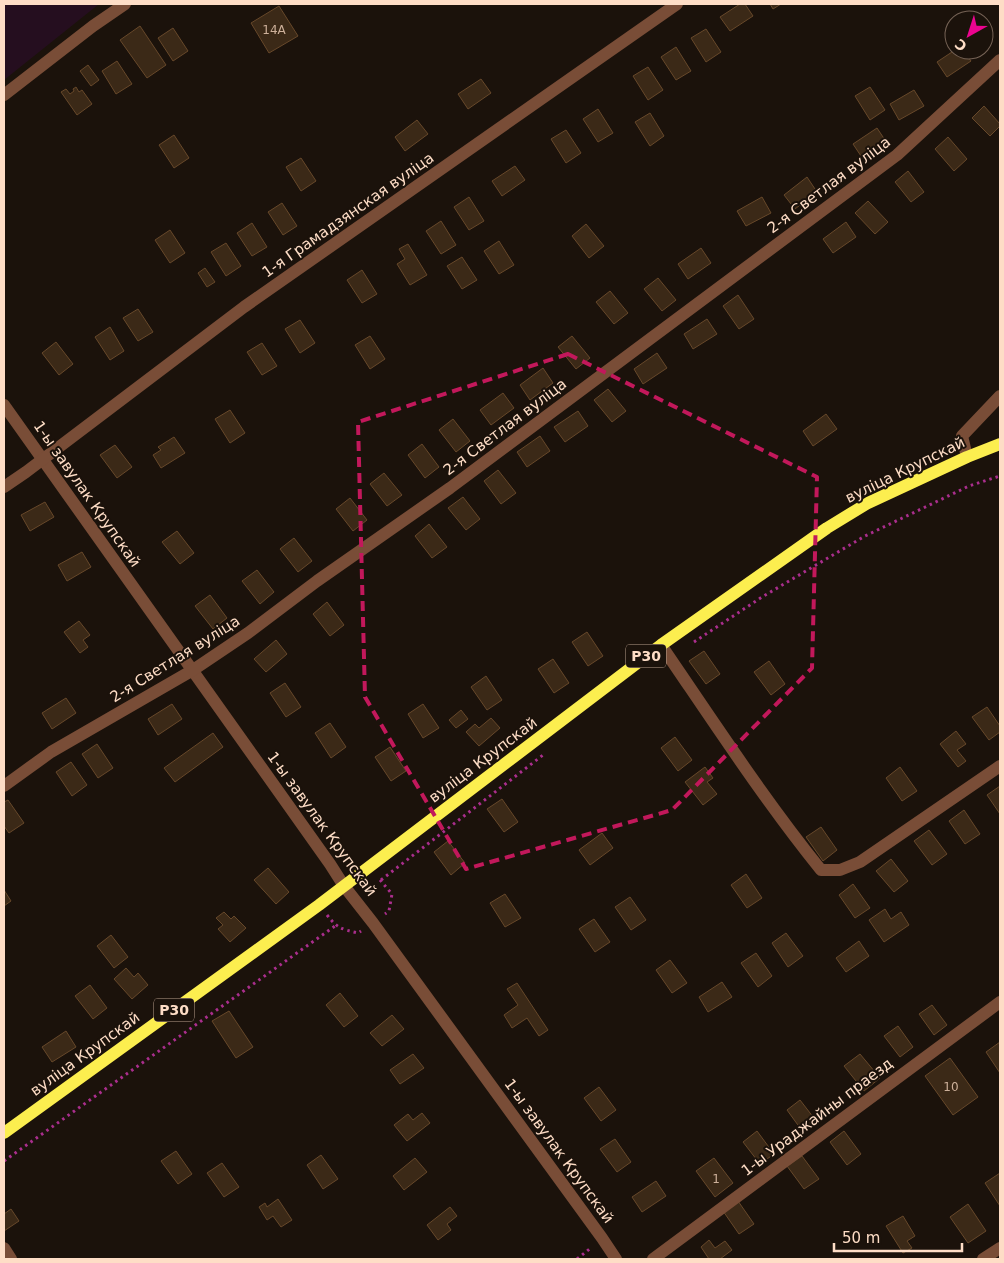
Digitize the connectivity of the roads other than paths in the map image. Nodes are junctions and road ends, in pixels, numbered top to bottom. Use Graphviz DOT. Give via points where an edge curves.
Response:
graph roads {
  1 [pos="125,4"];
  2 [pos="677,4"];
  3 [pos="1000,60"];
  4 [pos="4,95"];
  5 [pos="1000,396"];
  6 [pos="4,405"];
  7 [pos="1000,444"];
  8 [pos="968,457"];
  9 [pos="42,460"];
  10 [pos="4,487"];
  11 [pos="661,644"];
  12 [pos="193,670"];
  13 [pos="1000,766"];
  14 [pos="4,786"];
  15 [pos="344,886"];
  16 [pos="1000,1002"];
  17 [pos="4,1133"];
  18 [pos="4,1248"];
  19 [pos="1000,1248"];
  20 [pos="11,1259"];
  21 [pos="616,1259"];
  22 [pos="653,1259"];
  23 [pos="983,1259"];
  1 -- 4 [label="street"];
  2 -- 9 [label="street, 1-я Грамадзянская вуліца" via="244,308"];
  3 -- 12 [label="street, 2-я Светлая вуліца" via="897,155 450,488"];
  5 -- 8 [label="street" via="962,436"];
  6 -- 9 [label="street, 1-ы завулак Крупскай"];
  7 -- 8 [label="main road, вуліца Крупскай / Р30"];
  8 -- 11 [label="main road, вуліца Крупскай / Р30" via="868,503"];
  9 -- 10 [label="street, 1-я Грамадзянская вуліца"];
  9 -- 12 [label="street, 1-ы завулак Крупскай"];
  11 -- 13 [label="street" via="747,772 821,870 840,870 860,862"];
  11 -- 15 [label="main road, вуліца Крупскай / Р30"];
  12 -- 14 [label="street, 2-я Светлая вуліца" via="51,752"];
  12 -- 15 [label="street, 1-ы завулак Крупскай"];
  15 -- 17 [label="main road, вуліца Крупскай / Р30"];
  15 -- 21 [label="street, 1-ы завулак Крупскай"];
  16 -- 22 [label="street, 1-ы Ураджайны праезд"];
  18 -- 20 [label="street"];
  19 -- 23 [label="street"];
}
